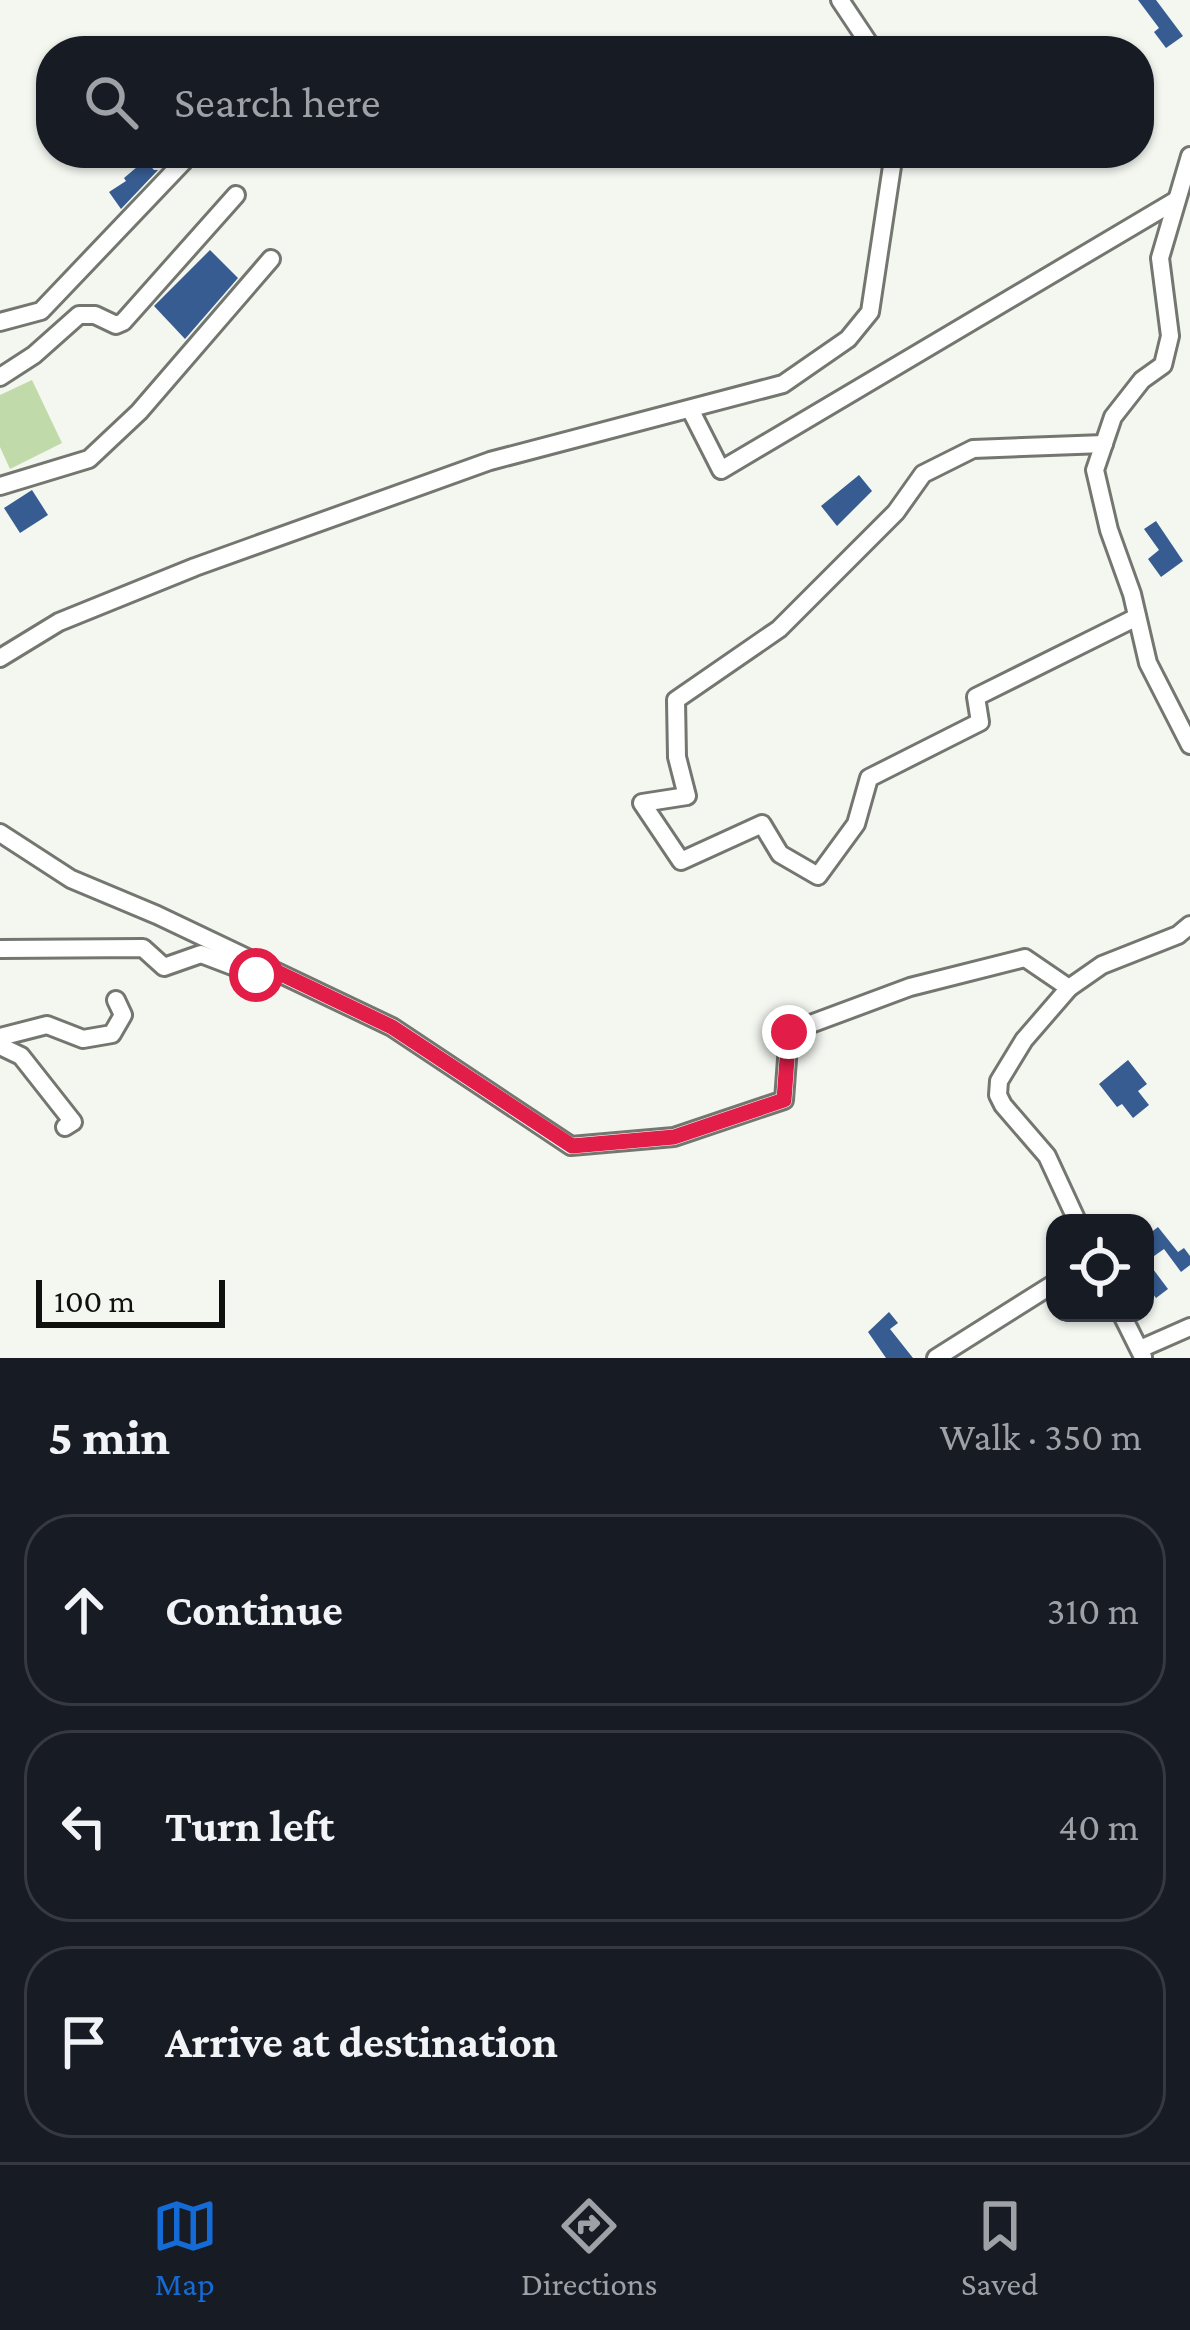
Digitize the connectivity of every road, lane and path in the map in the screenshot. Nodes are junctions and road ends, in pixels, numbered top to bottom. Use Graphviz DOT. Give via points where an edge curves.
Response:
graph roads {
  1 [pos="840,0"];
  2 [pos="864,36"];
  3 [pos="1190,156"];
  4 [pos="177,168"];
  5 [pos="892,168"];
  6 [pos="236,195"];
  7 [pos="1175,201"];
  8 [pos="271,259"];
  9 [pos="0,322"];
  10 [pos="0,377"];
  11 [pos="690,410"];
  12 [pos="1104,444"];
  13 [pos="0,486"];
  14 [pos="1137,616"];
  15 [pos="0,658"];
  16 [pos="1190,745"];
  17 [pos="0,833"];
  18 [pos="1190,926"];
  19 [pos="0,949"];
  20 [pos="271,969"];
  21 [pos="1069,988"];
  22 [pos="116,1000"];
  23 [pos="0,1041"];
  24 [pos="65,1126"];
  25 [pos="1074,1214"];
  26 [pos="1046,1289"];
  27 [pos="1126,1322"];
  28 [pos="1190,1327"];
  29 [pos="1142,1353"];
  30 [pos="936,1358"];
  1 -- 2 [label="street"];
  3 -- 7 [label="street"];
  4 -- 9 [label="street" via="41,311"];
  5 -- 11 [label="street" via="870,312 848,339 783,384"];
  6 -- 10 [label="street" via="123,322 79,315"];
  7 -- 11 [label="street" via="721,470"];
  7 -- 12 [label="street" via="1160,258 1170,337 1163,364 1113,417"];
  8 -- 13 [label="street" via="89,459"];
  11 -- 15 [label="street" via="490,461 194,567 59,622"];
  12 -- 14 [label="street" via="1095,470"];
  12 -- 14 [label="street" via="973,449 922,474 896,512 779,629 676,700 687,796 642,803 681,861 762,824 780,854 818,876 856,824 869,778 980,722 976,697"];
  14 -- 16 [label="street" via="1148,664"];
  17 -- 20 [label="street" via="71,879"];
  18 -- 21 [label="street" via="1102,964"];
  19 -- 20 [label="street" via="143,948 164,967 201,954 256,975"];
  20 -- 21 [label="street" via="392,1027 572,1146 674,1137 784,1100 789,1032 910,987 1025,958"];
  21 -- 25 [label="street" via="1024,1040 998,1095 1047,1156"];
  22 -- 23 [label="street" via="123,1015 112,1034 83,1039 47,1025"];
  23 -- 24 [label="street" via="73,1122"];
  26 -- 30 [label="street"];
  27 -- 29 [label="street"];
  28 -- 29 [label="street"];
}
